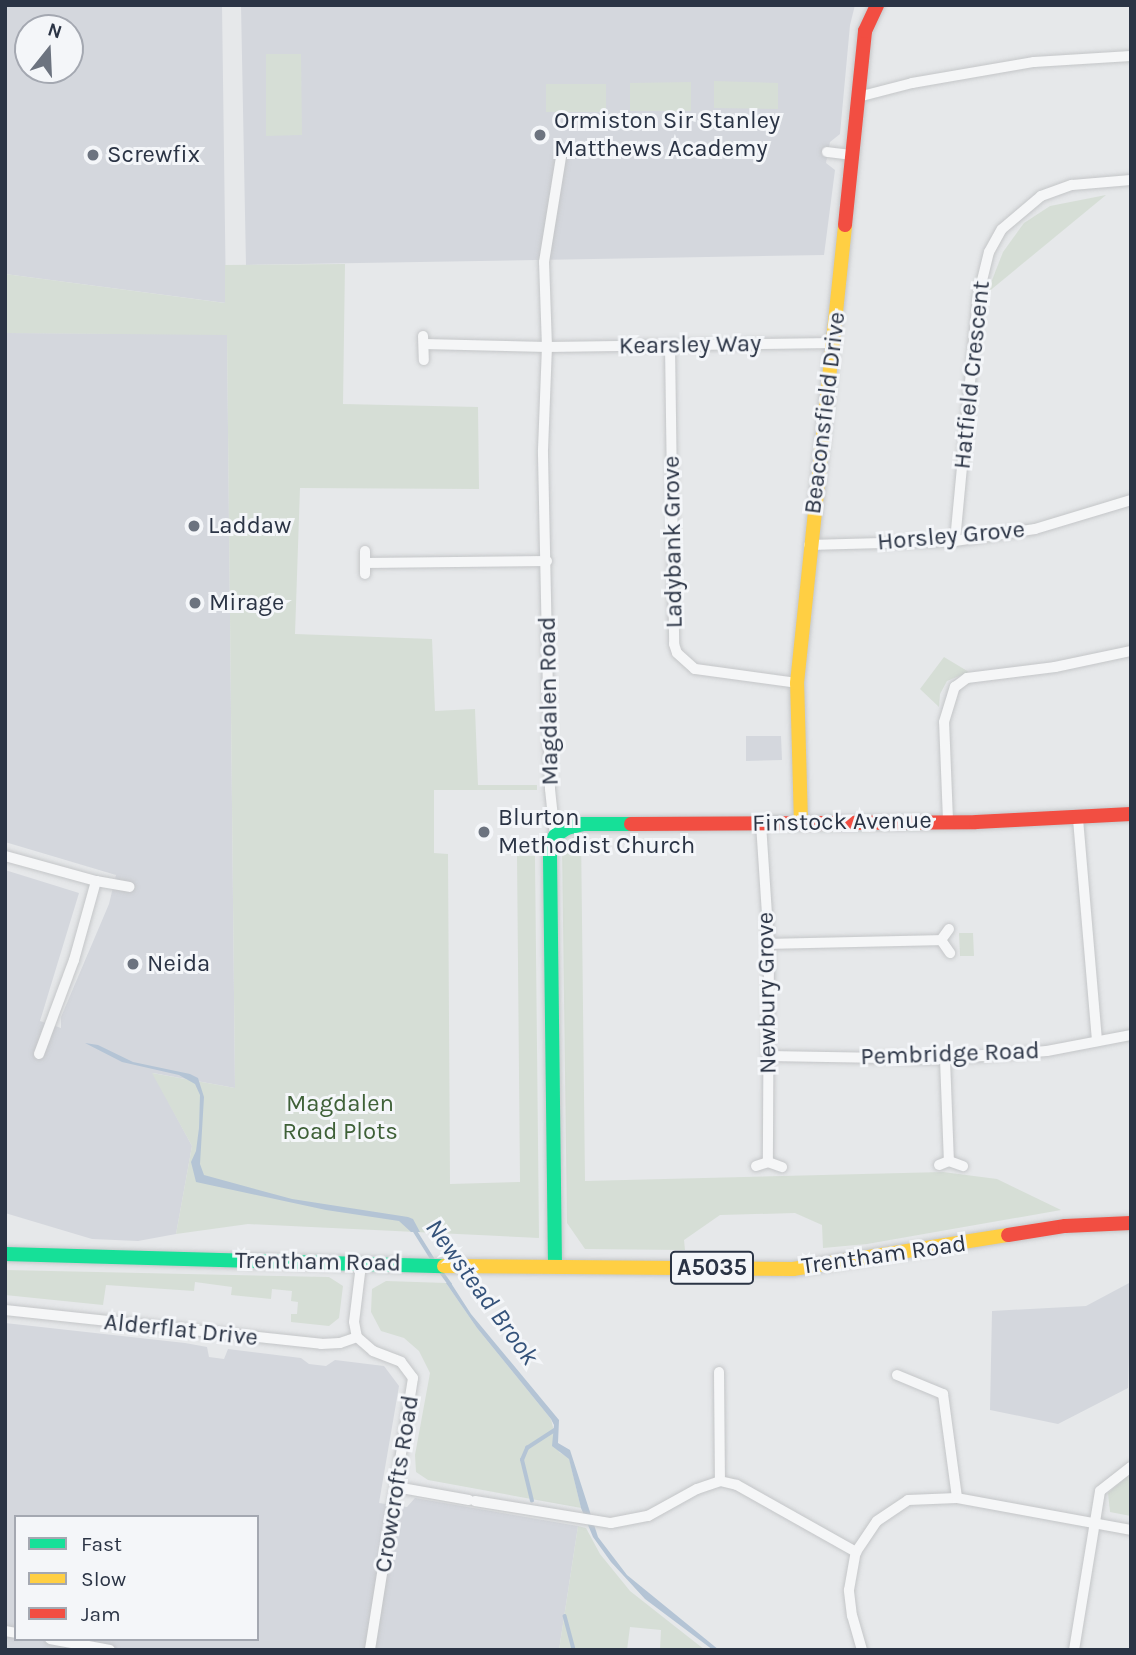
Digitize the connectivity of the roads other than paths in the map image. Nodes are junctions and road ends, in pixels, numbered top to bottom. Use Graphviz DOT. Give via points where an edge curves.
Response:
graph roads {
  1 [pos="877,5"];
  2 [pos="1131,56"];
  3 [pos="858,97"];
  4 [pos="562,151"];
  5 [pos="827,152"];
  6 [pos="852,155"];
  7 [pos="1131,180"];
  8 [pos="833,343"];
  9 [pos="670,345"];
  10 [pos="547,348"];
  11 [pos="424,360"];
  12 [pos="1131,500"];
  13 [pos="955,541"];
  14 [pos="809,545"];
  15 [pos="547,561"];
  16 [pos="365,563"];
  17 [pos="1131,651"];
  18 [pos="797,683"];
  19 [pos="1131,814"];
  20 [pos="1078,819"];
  21 [pos="948,820"];
  22 [pos="801,823"];
  23 [pos="761,824"];
  24 [pos="555,836"];
  25 [pos="5,856"];
  26 [pos="96,881"];
  27 [pos="129,887"];
  28 [pos="949,929"];
  29 [pos="941,940"];
  30 [pos="769,944"];
  31 [pos="950,953"];
  32 [pos="1131,1035"];
  33 [pos="1097,1041"];
  34 [pos="39,1054"];
  35 [pos="768,1056"];
  36 [pos="945,1059"];
  37 [pos="768,1162"];
  38 [pos="756,1166"];
  39 [pos="963,1166"];
  40 [pos="782,1167"];
  41 [pos="1131,1223"];
  42 [pos="5,1254"];
  43 [pos="361,1265"];
  44 [pos="555,1266"];
  45 [pos="5,1310"];
  46 [pos="357,1337"];
  47 [pos="719,1372"];
  48 [pos="897,1375"];
  49 [pos="1131,1467"];
  50 [pos="720,1481"];
  51 [pos="396,1487"];
  52 [pos="957,1498"];
  53 [pos="1093,1523"];
  54 [pos="1131,1530"];
  55 [pos="856,1552"];
  56 [pos="61,1641"];
  57 [pos="860,1649"];
  58 [pos="110,1650"];
  59 [pos="370,1650"];
  60 [pos="1074,1650"];
  1 -- 3 [label="street, Beaconsfield Drive" via="865,30"];
  2 -- 3 [label="street" via="1034,62"];
  3 -- 6 [label="street, Beaconsfield Drive"];
  4 -- 10 [label="street, Magdalen Road" via="544,262"];
  5 -- 6 [label="street"];
  6 -- 8 [label="street, Beaconsfield Drive"];
  7 -- 13 [label="street, Hatfield Crescent" via="1072,185 1041,196 1002,229 989,252 978,297"];
  8 -- 9 [label="street, Kearsley Way"];
  8 -- 14 [label="street, Beaconsfield Drive"];
  9 -- 10 [label="street, Kearsley Way"];
  9 -- 18 [label="street, Ladybank Grove" via="677,653 695,669"];
  10 -- 11 [label="street, Kearsley Way" via="424,340"];
  10 -- 15 [label="street, Magdalen Road" via="543,450"];
  12 -- 13 [label="street, Horsley Grove" via="1035,529"];
  13 -- 14 [label="street, Horsley Grove"];
  14 -- 18 [label="street, Beaconsfield Drive"];
  15 -- 16 [label="street"];
  15 -- 24 [label="street, Magdalen Road" via="550,789"];
  17 -- 21 [label="street" via="967,678 955,687 944,722"];
  18 -- 22 [label="street, Beaconsfield Drive"];
  19 -- 20 [label="street, Finstock Avenue"];
  20 -- 21 [label="street, Finstock Avenue"];
  20 -- 33 [label="street"];
  21 -- 22 [label="street, Finstock Avenue"];
  22 -- 23 [label="street, Finstock Avenue"];
  23 -- 24 [label="street, Finstock Avenue" via="583,824"];
  23 -- 30 [label="street, Newbury Grove"];
  24 -- 44 [label="street, Magdalen Road" via="550,849"];
  25 -- 26 [label="street"];
  26 -- 27 [label="street"];
  26 -- 34 [label="street" via="74,960"];
  28 -- 29 [label="street"];
  29 -- 30 [label="street"];
  29 -- 31 [label="street"];
  30 -- 35 [label="street, Newbury Grove"];
  32 -- 33 [label="street, Pembridge Road"];
  33 -- 36 [label="street, Pembridge Road" via="1047,1051"];
  35 -- 36 [label="street, Pembridge Road"];
  35 -- 37 [label="street, Newbury Grove"];
  36 -- 39 [label="street" via="944,1163"];
  37 -- 38 [label="street"];
  37 -- 40 [label="street"];
  41 -- 44 [label="street, Trentham Road / A5035" via="1065,1226 793,1269"];
  42 -- 43 [label="street, Trentham Road / A5035"];
  43 -- 44 [label="street, Trentham Road / A5035"];
  43 -- 46 [label="street" via="354,1322"];
  45 -- 46 [label="street, Alderflat Drive" via="321,1343"];
  46 -- 51 [label="street, Crowcrofts Road" via="373,1351 401,1362 413,1378"];
  47 -- 50 [label="street"];
  48 -- 52 [label="street" via="943,1394"];
  49 -- 53 [label="street" via="1100,1491"];
  50 -- 51 [label="street" via="648,1516 598,1522"];
  50 -- 55 [label="street" via="737,1485"];
  51 -- 59 [label="street, Crowcrofts Road"];
  52 -- 53 [label="street"];
  52 -- 55 [label="street" via="908,1500 877,1521"];
  53 -- 54 [label="street"];
  53 -- 60 [label="street"];
  55 -- 57 [label="street" via="849,1590"];
  56 -- 58 [label="street"];
}
